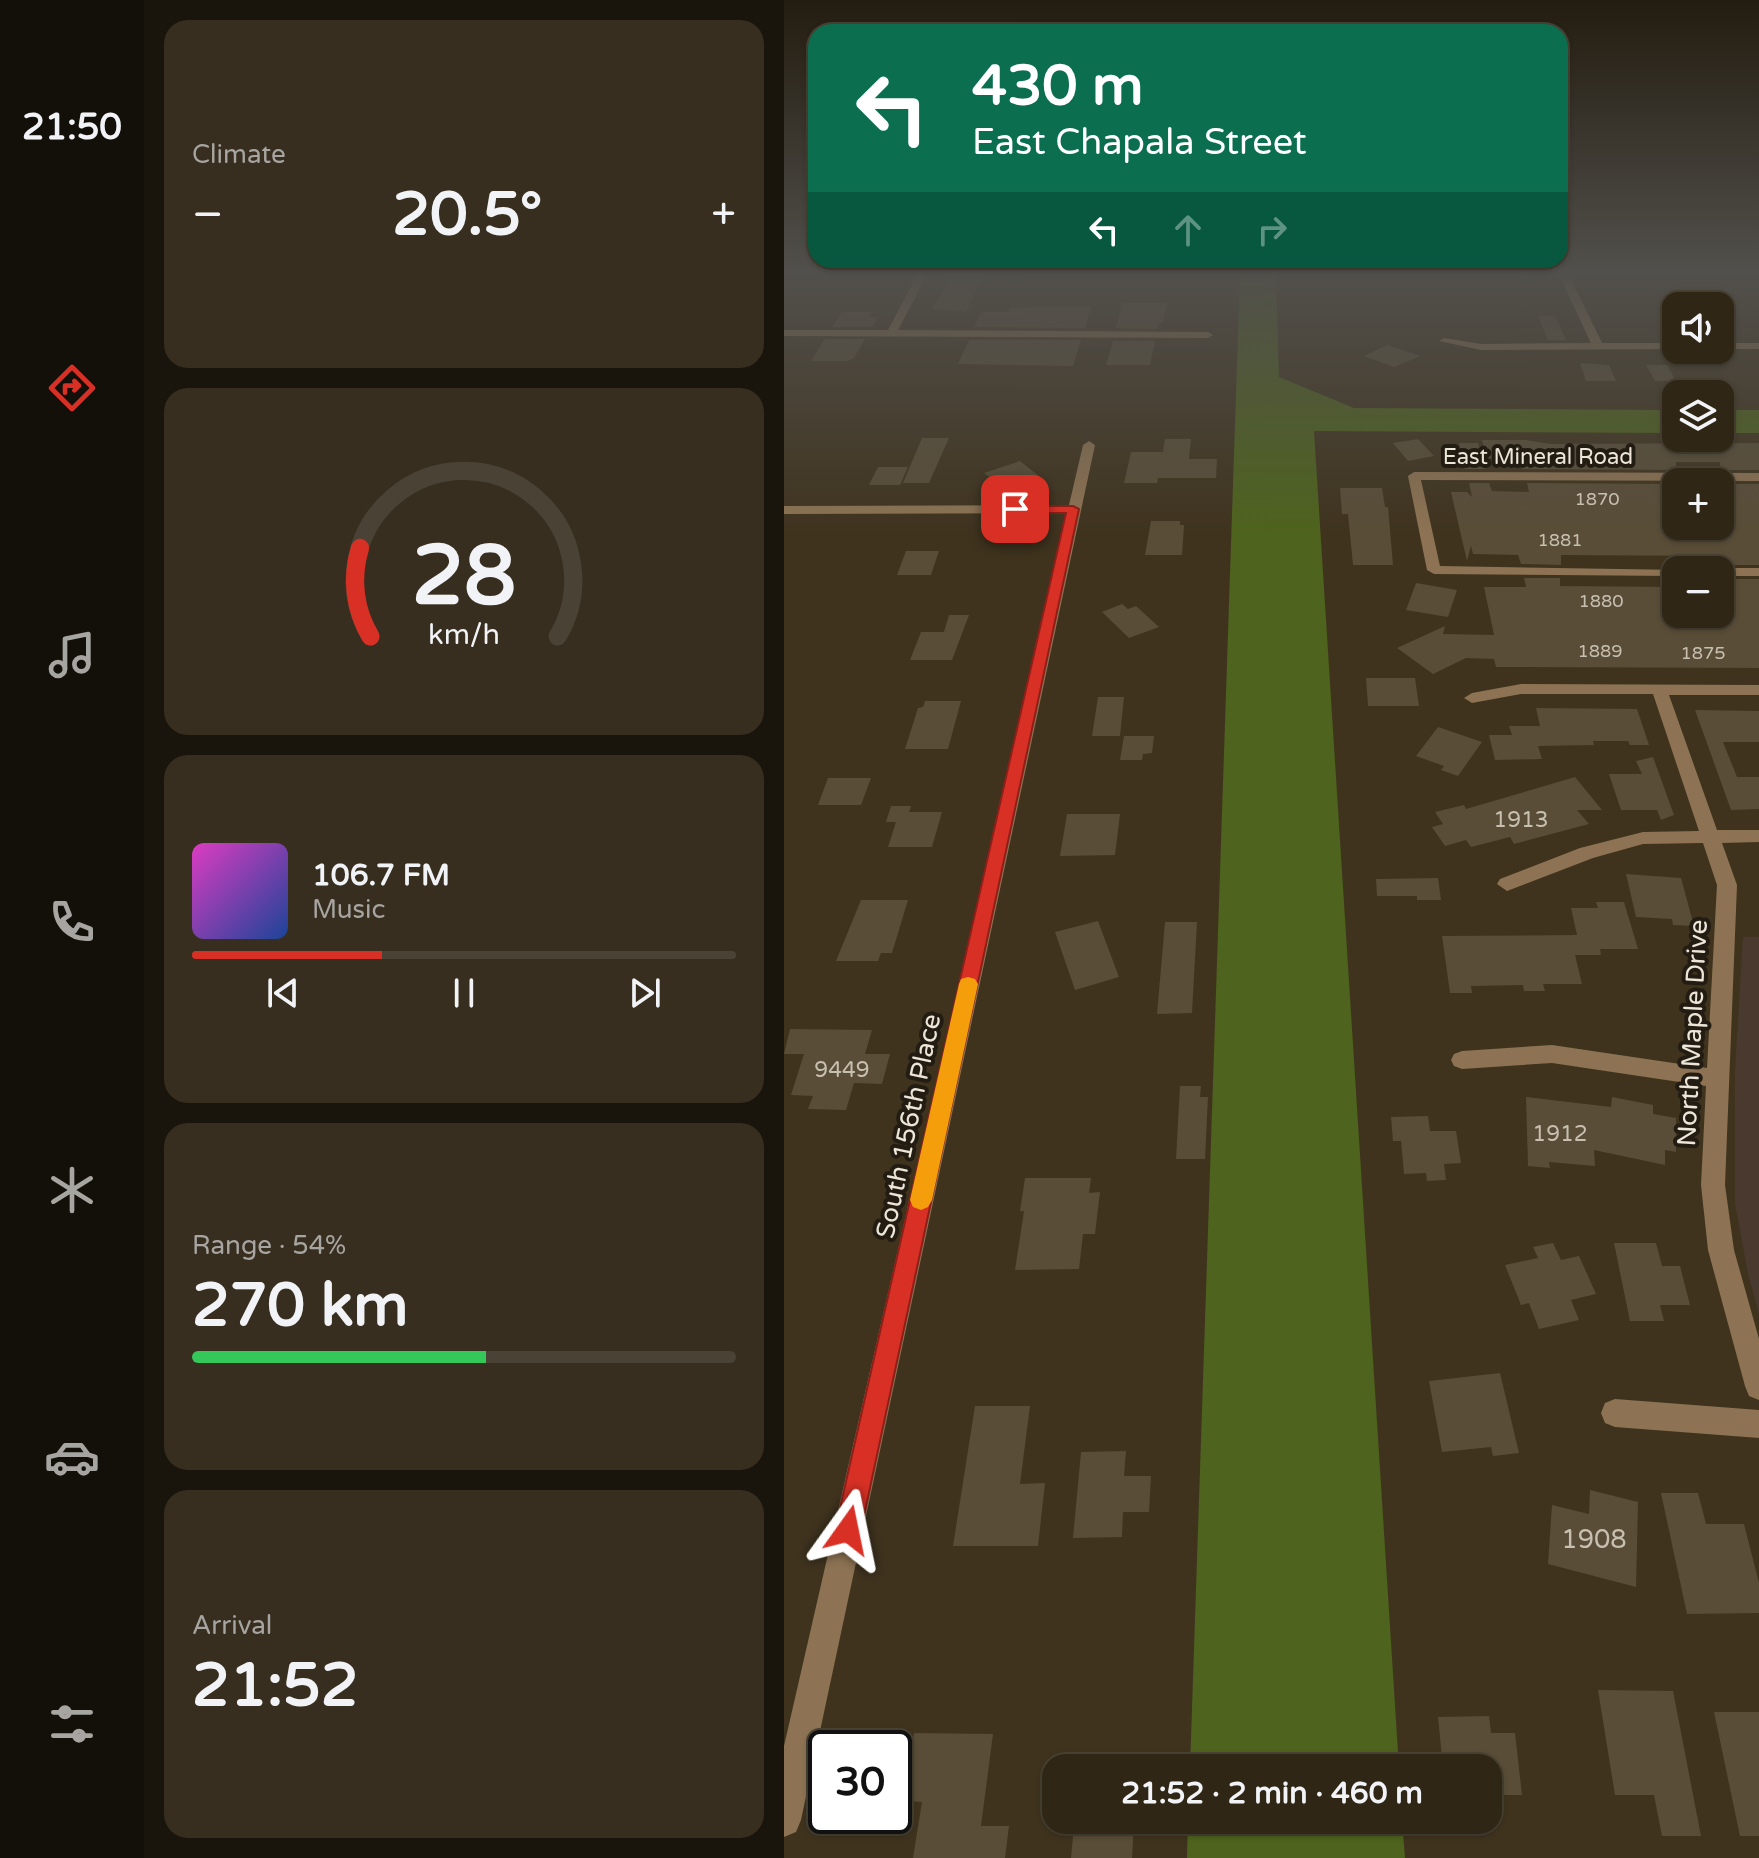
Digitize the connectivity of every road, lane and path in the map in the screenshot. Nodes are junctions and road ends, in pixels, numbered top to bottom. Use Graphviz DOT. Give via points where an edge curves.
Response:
graph roads {
  1 [pos="1089,445"];
  2 [pos="1759,477"];
  3 [pos="1073,509"];
  4 [pos="784,510"];
  5 [pos="1662,572"];
  6 [pos="1734,572"];
  7 [pos="1759,572"];
  8 [pos="1659,689"];
  9 [pos="1759,690"];
  10 [pos="1472,698"];
  11 [pos="1712,836"];
  12 [pos="1759,836"];
  13 [pos="1507,884"];
  14 [pos="1462,1060"];
  15 [pos="1718,1079"];
  16 [pos="1759,1386"];
  17 [pos="1615,1413"];
  18 [pos="1759,1424"];
  19 [pos="784,1820"];
  1 -- 3 [label="street, South 156th Place"];
  2 -- 5 [label="street, East Mineral Road" via="1414,476 1434,570"];
  3 -- 4 [label="street"];
  3 -- 19 [label="street, South 156th Place"];
  6 -- 7 [label="street"];
  8 -- 9 [label="street"];
  8 -- 10 [label="street" via="1521,689"];
  8 -- 11 [label="street, North Maple Drive"];
  11 -- 12 [label="street"];
  11 -- 13 [label="street" via="1643,838"];
  11 -- 15 [label="street, North Maple Drive" via="1727,885"];
  14 -- 15 [label="street" via="1552,1054"];
  15 -- 16 [label="street, North Maple Drive" via="1713,1185 1721,1250"];
  17 -- 18 [label="street"];
}
